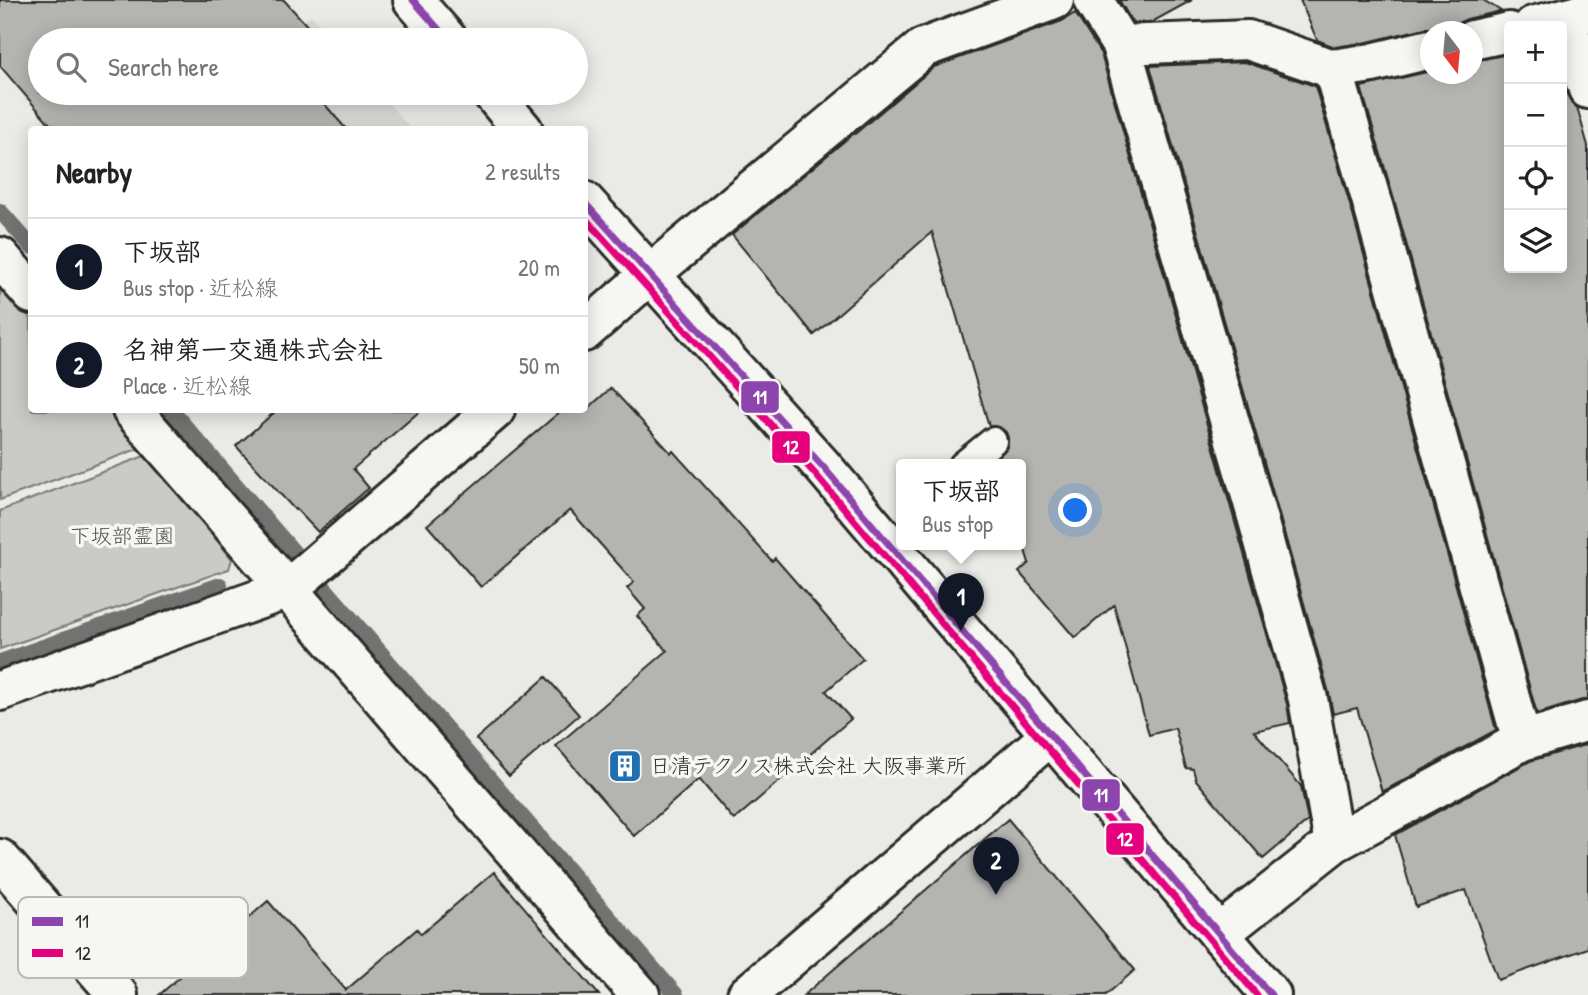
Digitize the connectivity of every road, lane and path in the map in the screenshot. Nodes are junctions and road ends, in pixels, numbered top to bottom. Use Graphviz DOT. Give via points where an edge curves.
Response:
graph roads {
  1 [pos="413,0"];
  2 [pos="1054,0"];
  3 [pos="1093,0"];
  4 [pos="1562,19"];
  5 [pos="438,28"];
  6 [pos="1504,33"];
  7 [pos="1483,38"];
  8 [pos="1121,46"];
  9 [pos="1420,51"];
  10 [pos="1333,69"];
  11 [pos="1588,89"];
  12 [pos="502,105"];
  13 [pos="520,126"];
  14 [pos="588,206"];
  15 [pos="0,257"];
  16 [pos="649,275"];
  17 [pos="28,288"];
  18 [pos="588,328"];
  19 [pos="135,413"];
  20 [pos="492,413"];
  21 [pos="993,441"];
  22 [pos="970,459"];
  23 [pos="896,545"];
  24 [pos="901,550"];
  25 [pos="288,589"];
  26 [pos="0,691"];
  27 [pos="1588,720"];
  28 [pos="1050,736"];
  29 [pos="1522,741"];
  30 [pos="1334,843"];
  31 [pos="0,859"];
  32 [pos="33,897"];
  33 [pos="1219,934"];
  34 [pos="103,978"];
  35 [pos="118,995"];
  36 [pos="640,995"];
  37 [pos="747,995"];
  38 [pos="1271,995"];
  1 -- 5 [label="street"];
  2 -- 16 [label="street" via="923,48"];
  3 -- 8 [label="street"];
  4 -- 11 [label="street"];
  6 -- 7 [label="street"];
  8 -- 10 [label="street" via="1248,40"];
  8 -- 30 [label="street" via="1308,699"];
  9 -- 10 [label="street"];
  10 -- 29 [label="street"];
  12 -- 13 [label="street"];
  14 -- 16 [label="street"];
  15 -- 17 [label="street"];
  16 -- 18 [label="street"];
  16 -- 23 [label="street"];
  19 -- 25 [label="street"];
  20 -- 25 [label="street"];
  21 -- 22 [label="lane"];
  24 -- 28 [label="street"];
  25 -- 26 [label="street"];
  25 -- 36 [label="street"];
  27 -- 29 [label="street"];
  28 -- 33 [label="street"];
  28 -- 37 [label="street"];
  29 -- 30 [label="street"];
  30 -- 33 [label="street"];
  31 -- 32 [label="street"];
  33 -- 38 [label="street"];
  34 -- 35 [label="street"];
}
